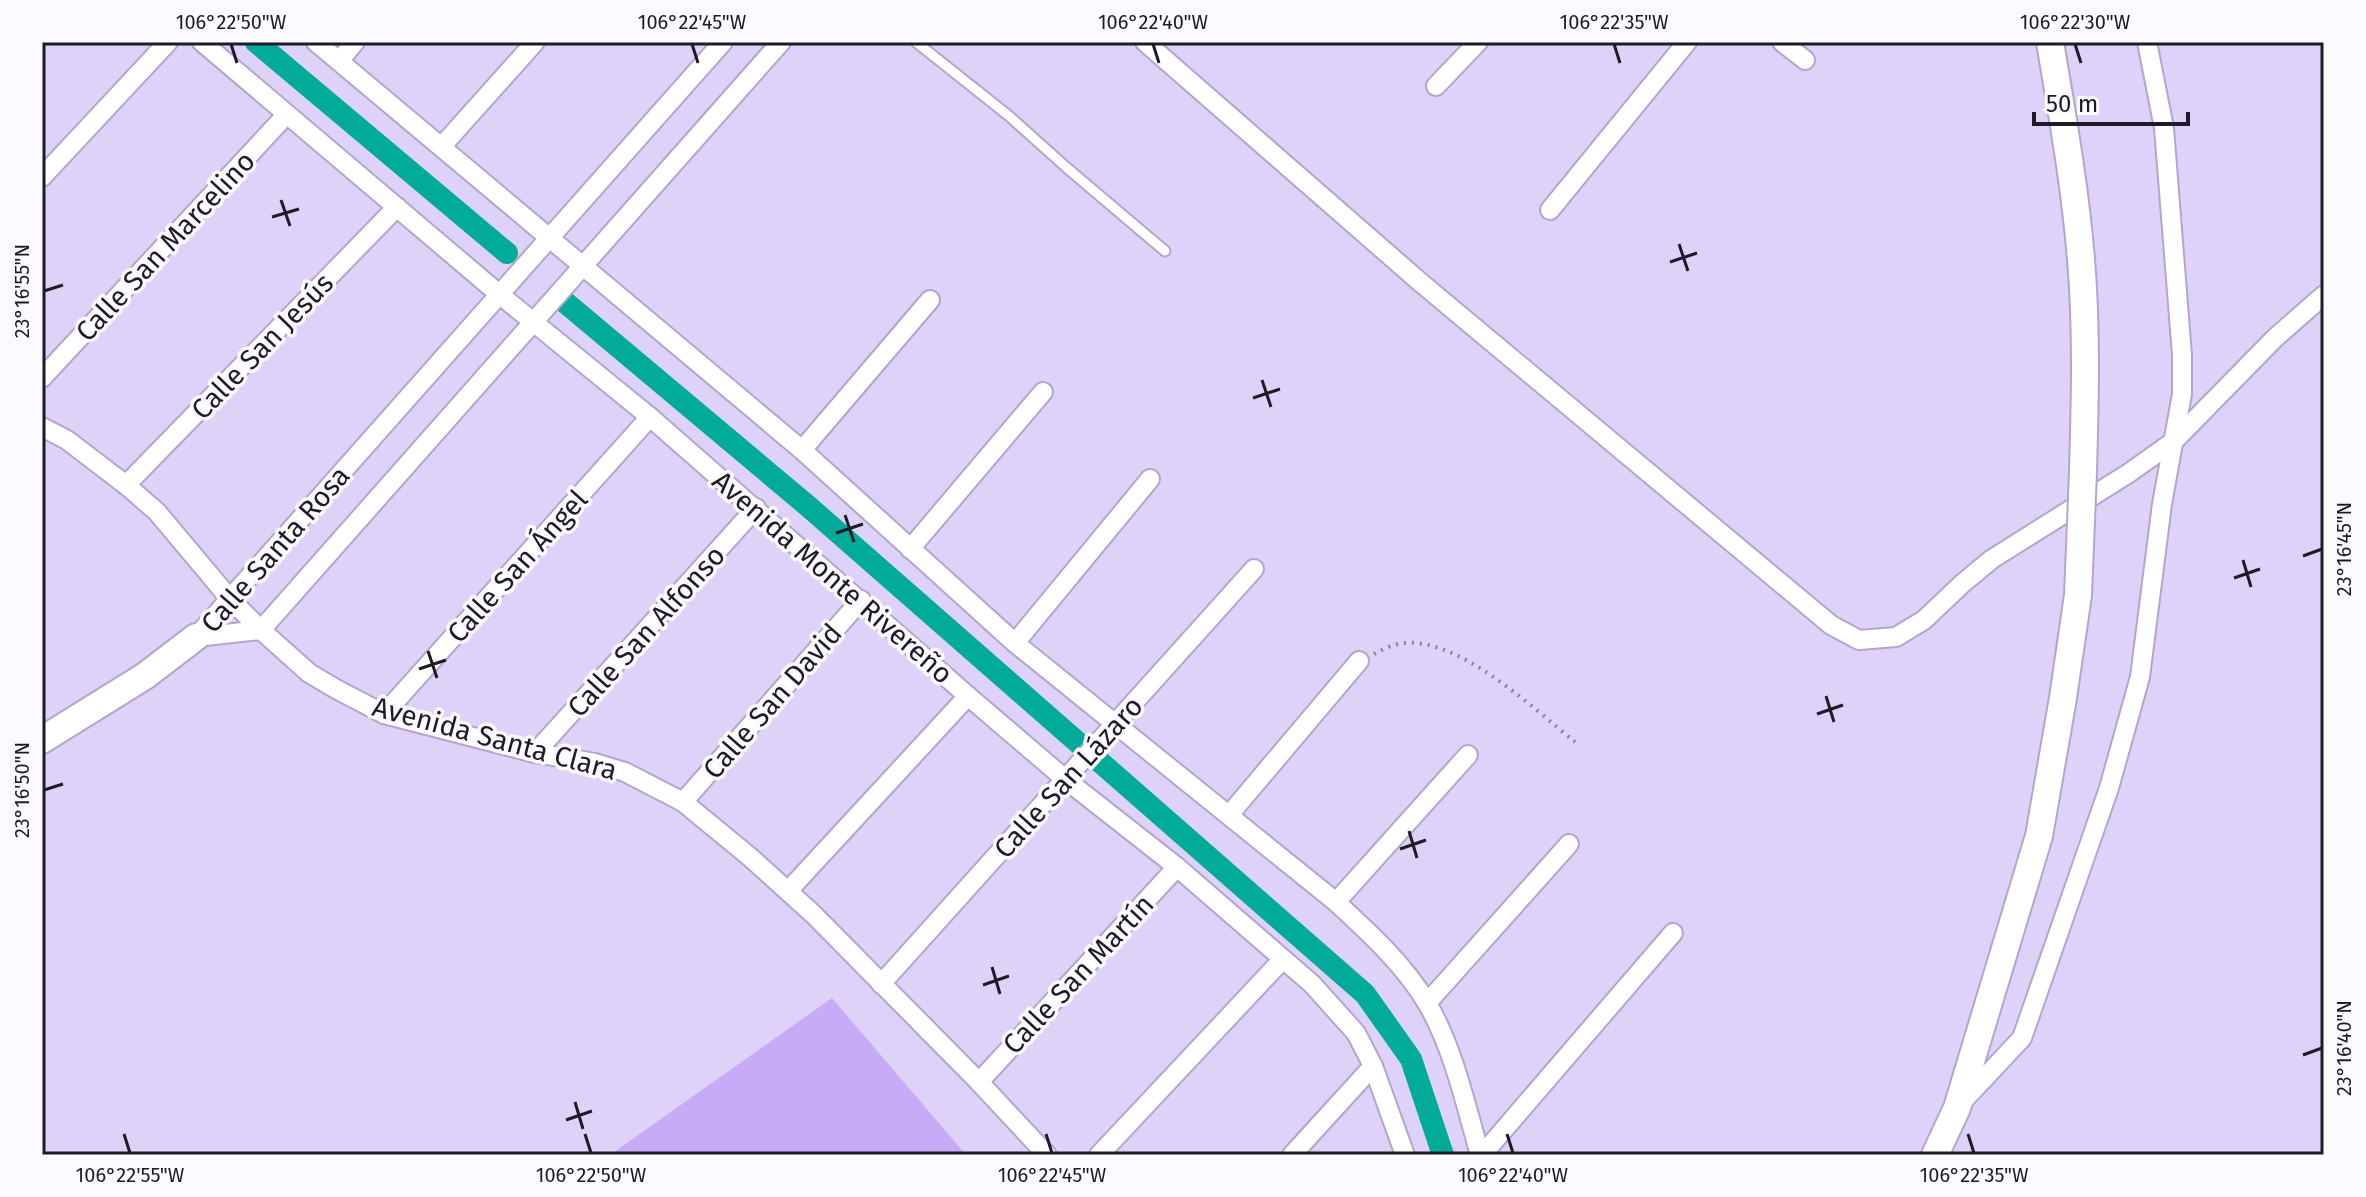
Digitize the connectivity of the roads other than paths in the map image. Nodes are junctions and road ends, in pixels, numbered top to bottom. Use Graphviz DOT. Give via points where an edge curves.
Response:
graph roads {
  1 [pos="168,42"];
  2 [pos="202,42"];
  3 [pos="316,42"];
  4 [pos="355,42"];
  5 [pos="535,42"];
  6 [pos="723,42"];
  7 [pos="781,42"];
  8 [pos="916,42"];
  9 [pos="1145,42"];
  10 [pos="1478,42"];
  11 [pos="1687,42"];
  12 [pos="1782,42"];
  13 [pos="2050,42"];
  14 [pos="2147,42"];
  15 [pos="1805,60"];
  16 [pos="339,61"];
  17 [pos="1436,86"];
  18 [pos="287,114"];
  19 [pos="442,146"];
  20 [pos="42,177"];
  21 [pos="397,207"];
  22 [pos="1550,210"];
  23 [pos="549,238"];
  24 [pos="1165,251"];
  25 [pos="583,266"];
  26 [pos="499,294"];
  27 [pos="2324,295"];
  28 [pos="930,300"];
  29 [pos="534,321"];
  30 [pos="42,378"];
  31 [pos="1043,392"];
  32 [pos="650,417"];
  33 [pos="42,427"];
  34 [pos="2174,441"];
  35 [pos="802,450"];
  36 [pos="1150,479"];
  37 [pos="126,485"];
  38 [pos="756,508"];
  39 [pos="910,549"];
  40 [pos="1254,569"];
  41 [pos="230,599"];
  42 [pos="861,600"];
  43 [pos="261,630"];
  44 [pos="196,637"];
  45 [pos="1015,643"];
  46 [pos="1359,661"];
  47 [pos="968,696"];
  48 [pos="384,714"];
  49 [pos="1113,726"];
  50 [pos="42,740"];
  51 [pos="535,753"];
  52 [pos="1468,755"];
  53 [pos="1066,778"];
  54 [pos="683,802"];
  55 [pos="1229,815"];
  56 [pos="1569,844"];
  57 [pos="1177,867"];
  58 [pos="788,891"];
  59 [pos="1336,902"];
  60 [pos="1673,933"];
  61 [pos="1283,959"];
  62 [pos="881,984"];
  63 [pos="1427,1003"];
  64 [pos="1373,1066"];
  65 [pos="979,1082"];
  66 [pos="1957,1108"];
  67 [pos="1047,1155"];
  68 [pos="1099,1155"];
  69 [pos="1292,1155"];
  70 [pos="1405,1155"];
  71 [pos="1481,1155"];
  72 [pos="1935,1155"];
  1 -- 20 [label="street"];
  2 -- 18 [label="street, Avenida Monte Rivereño"];
  3 -- 16 [label="street"];
  4 -- 16 [label="street"];
  5 -- 19 [label="street"];
  6 -- 23 [label="street, Calle Santa Rosa"];
  7 -- 25 [label="street, Calle Santa Rosa"];
  8 -- 24 [label="lane"];
  9 -- 34 [label="street" via="1420,282 1831,625 1859,640 1896,637 1924,620 1992,559"];
  10 -- 17 [label="street"];
  11 -- 22 [label="street"];
  12 -- 15 [label="street"];
  13 -- 66 [label="main road, bridge" via="2070,162 2086,354 2078,595 2039,836"];
  14 -- 34 [label="street" via="2164,128 2182,355"];
  16 -- 19 [label="street"];
  18 -- 21 [label="street, Avenida Monte Rivereño"];
  18 -- 30 [label="street, Calle San Marcelino"];
  19 -- 23 [label="street"];
  21 -- 26 [label="street, Avenida Monte Rivereño"];
  21 -- 37 [label="street, Calle San Jesús"];
  23 -- 25 [label="street"];
  23 -- 26 [label="street, Calle Santa Rosa"];
  25 -- 29 [label="street, Calle Santa Rosa"];
  25 -- 35 [label="street"];
  26 -- 29 [label="street, Avenida Monte Rivereño"];
  26 -- 41 [label="street, Calle Santa Rosa"];
  27 -- 34 [label="street"];
  28 -- 35 [label="street"];
  29 -- 32 [label="street, Avenida Monte Rivereño"];
  29 -- 43 [label="street, Calle Santa Rosa"];
  31 -- 39 [label="street"];
  32 -- 38 [label="street, Avenida Monte Rivereño"];
  32 -- 48 [label="street, Calle San Ángel"];
  33 -- 37 [label="street, Avenida Santa Clara"];
  34 -- 66 [label="street" via="2140,677 2109,788 2022,1038"];
  35 -- 39 [label="street"];
  36 -- 45 [label="street"];
  37 -- 41 [label="street, Avenida Santa Clara" via="157,512"];
  38 -- 42 [label="street, Avenida Monte Rivereño"];
  38 -- 51 [label="street, Calle San Alfonso"];
  39 -- 45 [label="street"];
  40 -- 49 [label="street, Calle San Lázaro"];
  41 -- 43 [label="street, Avenida Santa Clara"];
  41 -- 44 [label="street, Calle Santa Rosa"];
  42 -- 47 [label="street, Avenida Monte Rivereño"];
  42 -- 54 [label="street, Calle San David"];
  43 -- 44 [label="street, Calle Santa Rosa"];
  43 -- 48 [label="street, Avenida Santa Clara" via="309,673"];
  44 -- 50 [label="main road" via="145,676"];
  45 -- 49 [label="street"];
  46 -- 55 [label="street"];
  47 -- 53 [label="street, Avenida Monte Rivereño"];
  47 -- 58 [label="street"];
  48 -- 51 [label="street, Avenida Santa Clara"];
  49 -- 53 [label="street, Calle San Lázaro"];
  49 -- 55 [label="street"];
  51 -- 54 [label="street, Avenida Santa Clara" via="625,772"];
  52 -- 59 [label="street"];
  53 -- 57 [label="street, Avenida Monte Rivereño"];
  53 -- 62 [label="street, Calle San Lázaro"];
  54 -- 58 [label="street, Avenida Santa Clara"];
  55 -- 59 [label="street"];
  56 -- 63 [label="street"];
  57 -- 61 [label="street, Avenida Monte Rivereño"];
  57 -- 65 [label="street, Calle San Martín"];
  58 -- 62 [label="street, Avenida Santa Clara"];
  59 -- 63 [label="street"];
  60 -- 71 [label="street"];
  61 -- 64 [label="street, Avenida Monte Rivereño" via="1341,1015"];
  61 -- 68 [label="street"];
  62 -- 65 [label="street, Avenida Santa Clara"];
  63 -- 71 [label="street"];
  64 -- 69 [label="street"];
  64 -- 70 [label="street, Avenida Monte Rivereño"];
  65 -- 67 [label="street, Avenida Santa Clara"];
  66 -- 72 [label="main road"];
}
